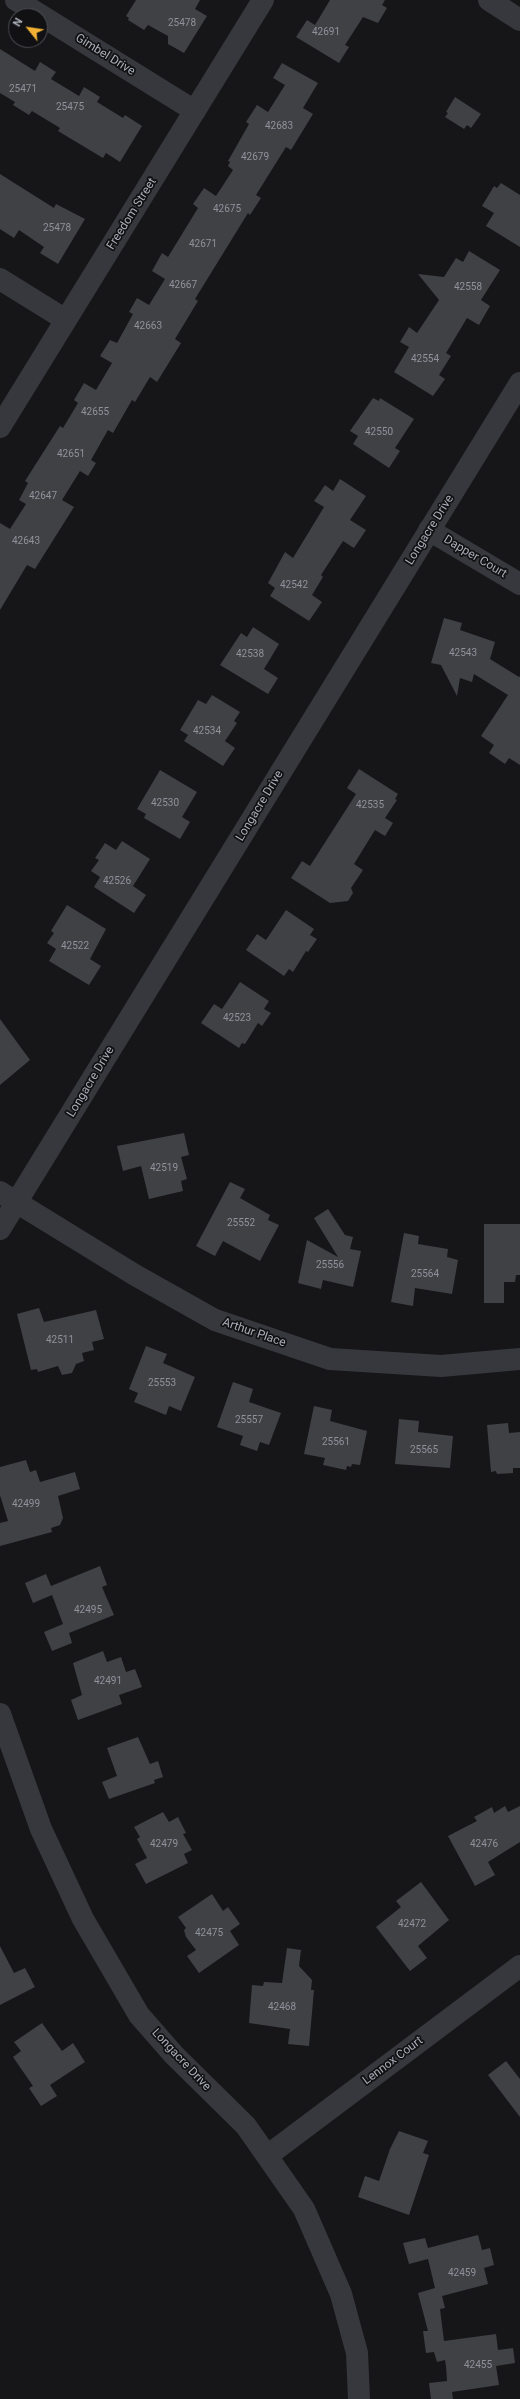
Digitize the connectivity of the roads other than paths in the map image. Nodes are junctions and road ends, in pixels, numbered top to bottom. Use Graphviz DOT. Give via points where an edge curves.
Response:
graph roads {
  1 [pos="16,0"];
  2 [pos="264,0"];
  3 [pos="489,0"];
  4 [pos="520,20"];
  5 [pos="195,111"];
  6 [pos="0,279"];
  7 [pos="66,320"];
  8 [pos="520,383"];
  9 [pos="0,427"];
  10 [pos="429,530"];
  11 [pos="520,584"];
  12 [pos="8,1198"];
  13 [pos="0,1229"];
  14 [pos="520,1359"];
  15 [pos="0,1714"];
  16 [pos="520,1966"];
  17 [pos="267,2156"];
  18 [pos="359,2399"];
  1 -- 5 [label="street, Gimbel Drive"];
  2 -- 5 [label="street, Freedom Street"];
  3 -- 4 [label="street"];
  5 -- 7 [label="street, Freedom Street"];
  6 -- 7 [label="street"];
  7 -- 9 [label="street, Freedom Street"];
  8 -- 10 [label="street, Longacre Drive"];
  10 -- 11 [label="street, Dapper Court"];
  10 -- 12 [label="street, Longacre Drive"];
  12 -- 13 [label="street, Longacre Drive"];
  12 -- 14 [label="street, Arthur Place" via="134,1275 215,1320 330,1359 441,1366"];
  15 -- 17 [label="street, Longacre Drive" via="41,1829 84,1919 139,2014 174,2055 246,2126"];
  16 -- 17 [label="street, Lennox Court"];
  17 -- 18 [label="street, Longacre Drive" via="304,2210 341,2294 356,2353"];
}
